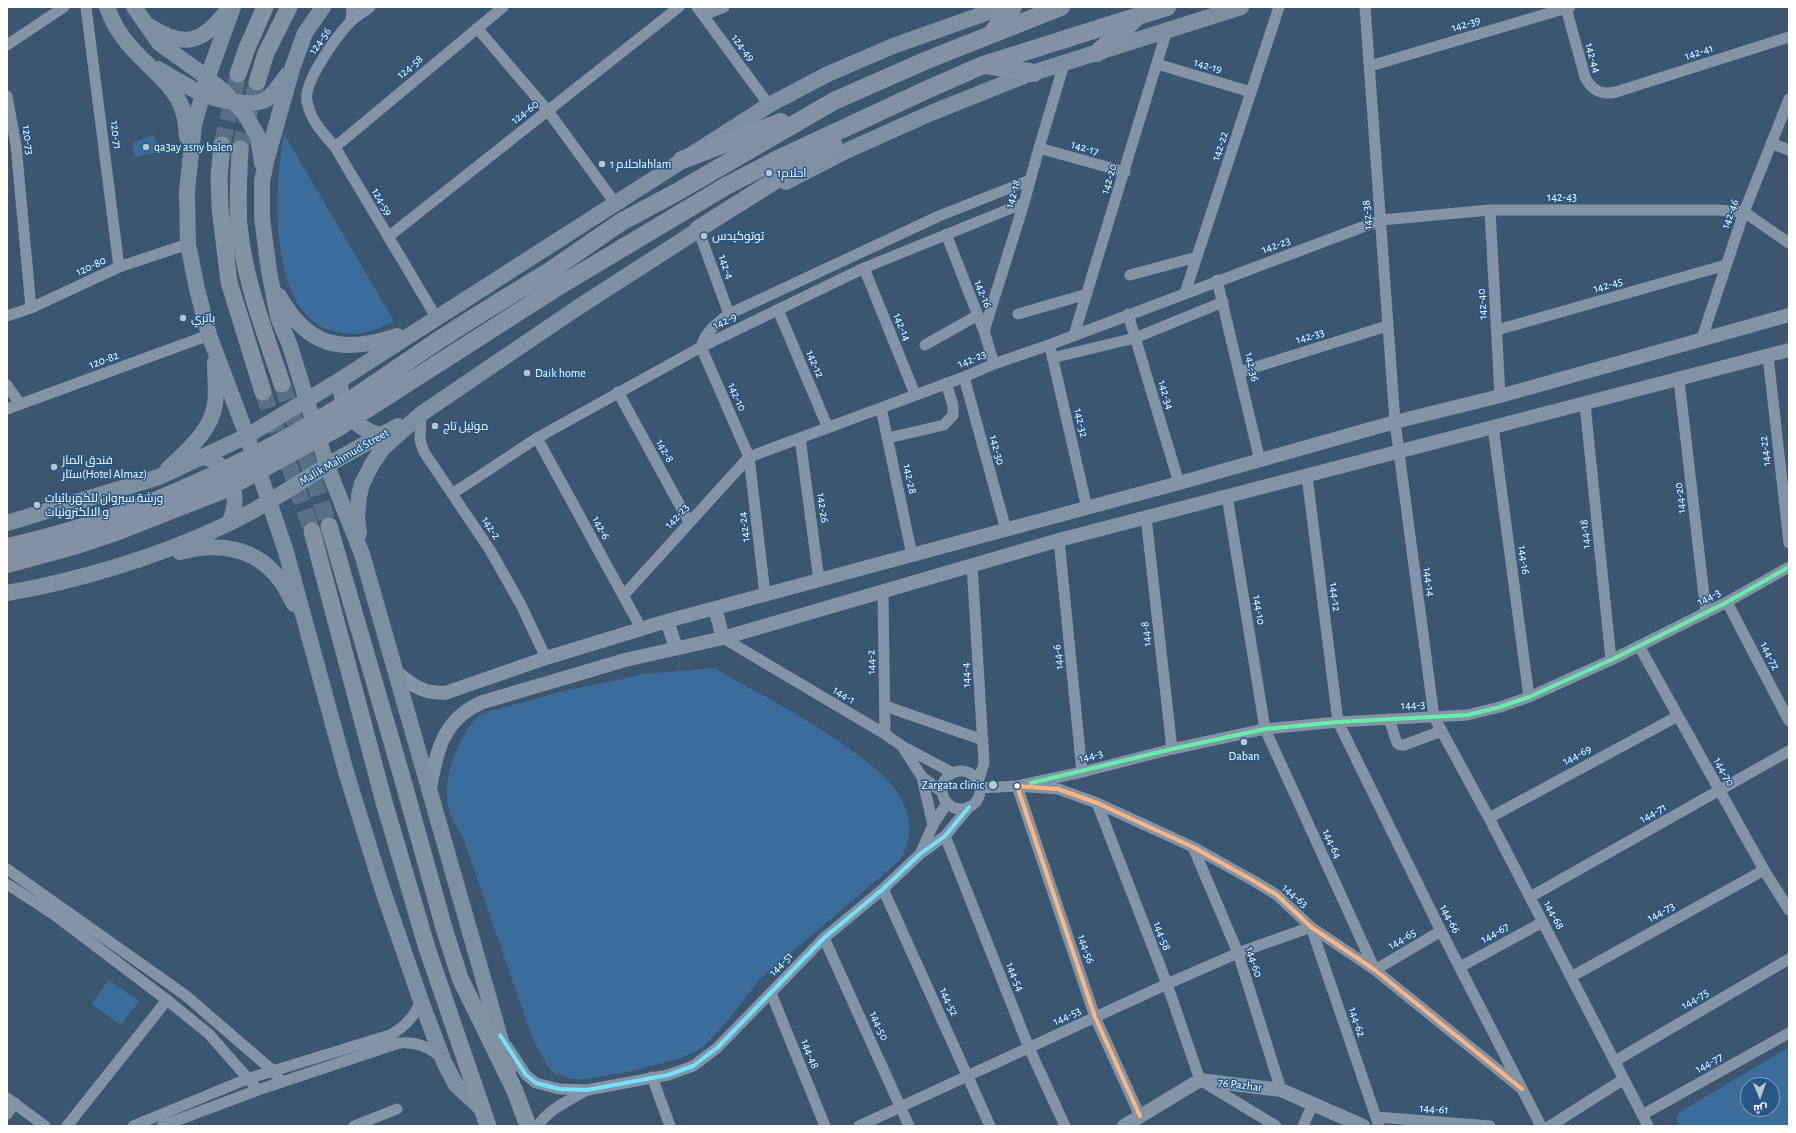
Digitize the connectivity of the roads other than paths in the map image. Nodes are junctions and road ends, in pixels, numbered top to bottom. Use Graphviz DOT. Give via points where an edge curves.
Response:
graph roads {
  1 [pos="64,7"];
  2 [pos="86,7"];
  3 [pos="106,7"];
  4 [pos="134,7"];
  5 [pos="229,7"];
  6 [pos="233,7"];
  7 [pos="265,7"];
  8 [pos="289,7"];
  9 [pos="323,7"];
  10 [pos="352,7"];
  11 [pos="370,7"];
  12 [pos="503,7"];
  13 [pos="678,7"];
  14 [pos="724,7"];
  15 [pos="1013,7"];
  16 [pos="1060,7"];
  17 [pos="1167,7"];
  18 [pos="1241,7"];
  19 [pos="1279,7"];
  20 [pos="1365,7"];
  21 [pos="1568,7"];
  22 [pos="995,8"];
  23 [pos="700,11"];
  24 [pos="1140,15"];
  25 [pos="351,21"];
  26 [pos="144,24"];
  27 [pos="477,28"];
  28 [pos="1167,30"];
  29 [pos="991,34"];
  30 [pos="1789,37"];
  31 [pos="7,45"];
  32 [pos="1097,53"];
  33 [pos="148,63"];
  34 [pos="1064,64"];
  35 [pos="1156,64"];
  36 [pos="983,65"];
  37 [pos="1370,66"];
  38 [pos="292,69"];
  39 [pos="1034,73"];
  40 [pos="238,74"];
  41 [pos="207,79"];
  42 [pos="257,82"];
  43 [pos="1252,92"];
  44 [pos="1616,92"];
  45 [pos="202,94"];
  46 [pos="7,96"];
  47 [pos="1789,99"];
  48 [pos="306,100"];
  49 [pos="834,101"];
  50 [pos="234,102"];
  51 [pos="769,104"];
  52 [pos="892,107"];
  53 [pos="548,112"];
  54 [pos="1771,143"];
  55 [pos="222,145"];
  56 [pos="335,147"];
  57 [pos="12,148"];
  58 [pos="1039,148"];
  59 [pos="240,149"];
  60 [pos="1789,150"];
  61 [pos="682,160"];
  62 [pos="189,169"];
  63 [pos="1125,172"];
  64 [pos="1030,180"];
  65 [pos="262,181"];
  66 [pos="615,202"];
  67 [pos="1024,203"];
  68 [pos="1490,210"];
  69 [pos="1744,212"];
  70 [pos="1381,220"];
  71 [pos="698,229"];
  72 [pos="946,234"];
  73 [pos="388,237"];
  74 [pos="1789,243"];
  75 [pos="188,244"];
  76 [pos="1197,257"];
  77 [pos="1726,265"];
  78 [pos="119,267"];
  79 [pos="864,268"];
  80 [pos="1130,275"];
  81 [pos="554,279"];
  82 [pos="1218,280"];
  83 [pos="271,282"];
  84 [pos="1185,293"];
  85 [pos="1087,294"];
  86 [pos="1223,302"];
  87 [pos="31,308"];
  88 [pos="778,310"];
  89 [pos="729,314"];
  90 [pos="1018,314"];
  91 [pos="1128,314"];
  92 [pos="978,315"];
  93 [pos="1789,315"];
  94 [pos="7,316"];
  95 [pos="436,317"];
  96 [pos="1387,326"];
  97 [pos="418,329"];
  98 [pos="1497,330"];
  99 [pos="984,331"];
  100 [pos="1074,335"];
  101 [pos="1135,338"];
  102 [pos="1701,341"];
  103 [pos="212,342"];
  104 [pos="1049,344"];
  105 [pos="925,345"];
  106 [pos="700,347"];
  107 [pos="1789,350"];
  108 [pos="1768,356"];
  109 [pos="1052,358"];
  110 [pos="994,364"];
  111 [pos="1240,372"];
  112 [pos="964,377"];
  113 [pos="340,380"];
  114 [pos="1679,380"];
  115 [pos="946,383"];
  116 [pos="282,384"];
  117 [pos="7,386"];
  118 [pos="263,392"];
  119 [pos="618,392"];
  120 [pos="915,394"];
  121 [pos="1500,396"];
  122 [pos="306,400"];
  123 [pos="20,404"];
  124 [pos="1585,404"];
  125 [pos="881,408"];
  126 [pos="7,410"];
  127 [pos="420,414"];
  128 [pos="1395,422"];
  129 [pos="1493,427"];
  130 [pos="828,428"];
  131 [pos="381,435"];
  132 [pos="247,436"];
  133 [pos="537,438"];
  134 [pos="800,438"];
  135 [pos="888,438"];
  136 [pos="1399,451"];
  137 [pos="203,457"];
  138 [pos="749,457"];
  139 [pos="1260,461"];
  140 [pos="327,466"];
  141 [pos="1306,476"];
  142 [pos="159,477"];
  143 [pos="1178,483"];
  144 [pos="452,494"];
  145 [pos="1228,496"];
  146 [pos="269,502"];
  147 [pos="1087,508"];
  148 [pos="1146,517"];
  149 [pos="689,522"];
  150 [pos="7,523"];
  151 [pos="230,523"];
  152 [pos="329,526"];
  153 [pos="1006,530"];
  154 [pos="312,531"];
  155 [pos="1059,540"];
  156 [pos="1789,543"];
  157 [pos="7,547"];
  158 [pos="362,554"];
  159 [pos="912,555"];
  160 [pos="7,564"];
  161 [pos="972,565"];
  162 [pos="1789,567"];
  163 [pos="90,574"];
  164 [pos="819,580"];
  165 [pos="883,590"];
  166 [pos="7,593"];
  167 [pos="765,594"];
  168 [pos="623,596"];
  169 [pos="1727,602"];
  170 [pos="715,608"];
  171 [pos="1706,613"];
  172 [pos="667,621"];
  173 [pos="642,630"];
  174 [pos="308,631"];
  175 [pos="723,638"];
  176 [pos="1639,646"];
  177 [pos="676,648"];
  178 [pos="546,658"];
  179 [pos="1612,660"];
  180 [pos="396,672"];
  181 [pos="1529,697"];
  182 [pos="885,706"];
  183 [pos="1678,716"];
  184 [pos="1434,717"];
  185 [pos="1388,719"];
  186 [pos="1789,721"];
  187 [pos="1338,722"];
  188 [pos="1265,729"];
  189 [pos="1442,731"];
  190 [pos="885,734"];
  191 [pos="983,740"];
  192 [pos="902,746"];
  193 [pos="1172,749"];
  194 [pos="1789,751"];
  195 [pos="1082,772"];
  196 [pos="953,773"];
  197 [pos="922,777"];
  198 [pos="1014,786"];
  199 [pos="430,788"];
  200 [pos="978,790"];
  201 [pos="1719,790"];
  202 [pos="942,792"];
  203 [pos="947,802"];
  204 [pos="1097,803"];
  205 [pos="969,807"];
  206 [pos="1489,818"];
  207 [pos="933,825"];
  208 [pos="945,836"];
  209 [pos="1193,847"];
  210 [pos="920,854"];
  211 [pos="7,869"];
  212 [pos="1764,870"];
  213 [pos="7,884"];
  214 [pos="883,889"];
  215 [pos="1530,897"];
  216 [pos="1789,910"];
  217 [pos="1543,922"];
  218 [pos="1311,927"];
  219 [pos="1441,931"];
  220 [pos="824,938"];
  221 [pos="1238,953"];
  222 [pos="1789,959"];
  223 [pos="1460,967"];
  224 [pos="1375,970"];
  225 [pos="1571,977"];
  226 [pos="1167,984"];
  227 [pos="771,993"];
  228 [pos="167,1000"];
  229 [pos="421,1001"];
  230 [pos="1095,1017"];
  231 [pos="1789,1033"];
  232 [pos="500,1036"];
  233 [pos="1029,1048"];
  234 [pos="1615,1061"];
  235 [pos="444,1062"];
  236 [pos="272,1070"];
  237 [pos="968,1076"];
  238 [pos="652,1078"];
  239 [pos="247,1079"];
  240 [pos="1624,1079"];
  241 [pos="1200,1080"];
  242 [pos="282,1082"];
  243 [pos="1522,1089"];
  244 [pos="258,1090"];
  245 [pos="587,1090"];
  246 [pos="1281,1090"];
  247 [pos="515,1091"];
  248 [pos="11,1101"];
  249 [pos="1313,1104"];
  250 [pos="901,1107"];
  251 [pos="396,1109"];
  252 [pos="7,1114"];
  253 [pos="1642,1115"];
  254 [pos="485,1121"];
  255 [pos="1135,1122"];
  256 [pos="1378,1122"];
  257 [pos="45,1126"];
  258 [pos="67,1126"];
  259 [pos="133,1126"];
  260 [pos="162,1126"];
  261 [pos="354,1126"];
  262 [pos="528,1126"];
  263 [pos="538,1126"];
  264 [pos="670,1126"];
  265 [pos="825,1126"];
  266 [pos="859,1126"];
  267 [pos="910,1126"];
  268 [pos="990,1126"];
  269 [pos="1065,1126"];
  270 [pos="1276,1126"];
  271 [pos="1303,1126"];
  272 [pos="1362,1126"];
  273 [pos="1490,1126"];
  274 [pos="1541,1126"];
  275 [pos="1550,1126"];
  276 [pos="1648,1126"];
  1 -- 31 [label="street"];
  2 -- 78 [label="street, 120-71"];
  3 -- 33 [label="main road" via="123,37"];
  4 -- 26 [label="main road"];
  5 -- 26 [label="main road" via="206,34 198,38 170,38"];
  6 -- 41 [label="main road"];
  7 -- 40 [label="main road"];
  8 -- 42 [label="main road" via="266,53"];
  9 -- 38 [label="main road" via="305,33"];
  10 -- 25 [label="street"];
  11 -- 25 [label="street, 124-56"];
  12 -- 27 [label="street, 124-58"];
  13 -- 53 [label="street, 124-60"];
  14 -- 23 [label="street"];
  15 -- 29 [label="highway"];
  16 -- 29 [label="highway"];
  17 -- 24 [label="highway"];
  18 -- 28 [label="main road"];
  19 -- 43 [label="street, 142-22"];
  20 -- 37 [label="street, 142-38"];
  21 -- 37 [label="street, 142-39"];
  21 -- 44 [label="street, 142-44" via="1588,84 1601,93"];
  22 -- 51 [label="main road" via="893,46 828,74"];
  23 -- 51 [label="street, 124-49"];
  24 -- 32 [label="highway"];
  24 -- 36 [label="highway"];
  25 -- 48 [label="street, 124-56" via="322,60 309,83"];
  26 -- 41 [label="main road" via="163,47"];
  27 -- 53 [label="street"];
  27 -- 56 [label="street, 124-58"];
  28 -- 32 [label="main road"];
  28 -- 35 [label="street, 142-20"];
  29 -- 49 [label="highway"];
  30 -- 44 [label="street, 142-41"];
  32 -- 34 [label="main road"];
  33 -- 45 [label="main road"];
  33 -- 62 [label="main road" via="172,90 183,109"];
  34 -- 39 [label="main road"];
  34 -- 58 [label="street, 142-18"];
  35 -- 43 [label="street, 142-19"];
  35 -- 63 [label="street, 142-20"];
  36 -- 39 [label="highway"];
  36 -- 52 [label="highway"];
  37 -- 70 [label="street, 142-38"];
  38 -- 50 [label="main road" via="266,100 256,103"];
  38 -- 65 [label="main road" via="266,158"];
  39 -- 71 [label="main road" via="931,113 846,151"];
  41 -- 45 [label="main road"];
  41 -- 50 [label="main road"];
  43 -- 76 [label="street, 142-22"];
  45 -- 50 [label="main road"];
  45 -- 62 [label="main road" via="194,125"];
  46 -- 57 [label="street, 120-73"];
  47 -- 54 [label="street, 142-46"];
  48 -- 56 [label="street, 124-59" via="314,123"];
  49 -- 61 [label="highway"];
  49 -- 81 [label="highway" via="620,222"];
  50 -- 65 [label="main road" via="252,123 258,137"];
  51 -- 61 [label="main road"];
  52 -- 71 [label="highway"];
  52 -- 81 [label="highway" via="726,186"];
  53 -- 66 [label="street"];
  53 -- 73 [label="street, 124-60"];
  54 -- 60 [label="street"];
  54 -- 69 [label="street, 142-46"];
  55 -- 118 [label="main road" via="219,176 220,208 229,282"];
  56 -- 73 [label="street, 124-59"];
  57 -- 87 [label="street, 120-73"];
  58 -- 63 [label="street, 142-17"];
  58 -- 64 [label="street, 142-18"];
  59 -- 116 [label="main road" via="239,225 247,274"];
  61 -- 66 [label="main road"];
  62 -- 75 [label="main road"];
  63 -- 85 [label="street, 142-20"];
  64 -- 67 [label="street, 142-18"];
  64 -- 89 [label="street" via="939,216"];
  65 -- 83 [label="main road" via="262,218"];
  66 -- 95 [label="main road"];
  67 -- 72 [label="street, 142-9"];
  67 -- 99 [label="street, 142-18"];
  68 -- 69 [label="street, 142-43"];
  68 -- 70 [label="street, 142-43"];
  68 -- 98 [label="street, 142-40"];
  69 -- 74 [label="street"];
  69 -- 77 [label="street, 142-46"];
  70 -- 82 [label="street, 142-23"];
  70 -- 96 [label="street, 142-38"];
  71 -- 89 [label="street, 142-4"];
  71 -- 127 [label="main road"];
  72 -- 79 [label="street, 142-9"];
  72 -- 92 [label="street, 142-16"];
  73 -- 95 [label="street, 124-59"];
  75 -- 78 [label="street, 120-80"];
  75 -- 103 [label="main road"];
  76 -- 80 [label="street"];
  76 -- 84 [label="street, 142-22"];
  77 -- 98 [label="street, 142-45"];
  77 -- 102 [label="street, 142-46"];
  78 -- 87 [label="street, 120-80"];
  79 -- 88 [label="street, 142-9"];
  79 -- 120 [label="street, 142-14"];
  81 -- 157 [label="highway, bridge" via="458,328 330,413 218,474 111,517"];
  81 -- 160 [label="highway, bridge" via="339,427 225,489 113,533"];
  82 -- 84 [label="street, 142-23"];
  82 -- 86 [label="street, 142-36"];
  83 -- 97 [label="main road" via="293,319 310,333 327,342 350,346 365,345"];
  83 -- 122 [label="main road" via="278,316"];
  84 -- 91 [label="street, 142-23"];
  85 -- 90 [label="street"];
  85 -- 100 [label="street, 142-20"];
  86 -- 101 [label="street"];
  86 -- 111 [label="street, 142-36"];
  87 -- 94 [label="street, 120-80"];
  88 -- 106 [label="street, 142-9"];
  88 -- 130 [label="street, 142-12"];
  89 -- 106 [label="street" via="710,329"];
  91 -- 100 [label="street, 142-23"];
  91 -- 101 [label="street, 142-34"];
  92 -- 99 [label="street, 142-16"];
  92 -- 105 [label="street"];
  93 -- 102 [label="street"];
  95 -- 97 [label="main road"];
  96 -- 111 [label="street, 142-33"];
  96 -- 128 [label="street, 142-38"];
  97 -- 113 [label="main road"];
  98 -- 121 [label="street, 142-40"];
  99 -- 110 [label="street, 142-16"];
  100 -- 104 [label="street, 142-23"];
  101 -- 109 [label="street"];
  101 -- 143 [label="street, 142-34"];
  102 -- 121 [label="street"];
  103 -- 123 [label="street, 120-82"];
  103 -- 132 [label="main road"];
  103 -- 142 [label="main road" via="216,393 212,416 200,436"];
  104 -- 109 [label="street, 142-32"];
  104 -- 110 [label="street, 142-23"];
  106 -- 119 [label="street, 142-9"];
  106 -- 138 [label="street, 142-10"];
  107 -- 108 [label="street"];
  108 -- 114 [label="street"];
  108 -- 156 [label="street, 144-22"];
  109 -- 147 [label="street, 142-32"];
  110 -- 112 [label="street, 142-23"];
  111 -- 139 [label="street, 142-36"];
  112 -- 115 [label="street, 142-23"];
  112 -- 153 [label="street, 142-30"];
  113 -- 122 [label="main road"];
  113 -- 131 [label="main road" via="343,402 352,418 370,433"];
  114 -- 124 [label="street"];
  114 -- 171 [label="street, 144-20"];
  115 -- 120 [label="street, 142-23"];
  115 -- 135 [label="street" via="953,405 953,415 944,425"];
  117 -- 123 [label="street"];
  119 -- 133 [label="street, 142-9"];
  119 -- 149 [label="street, 142-8"];
  120 -- 125 [label="street, 142-23"];
  121 -- 128 [label="street"];
  122 -- 132 [label="main road"];
  122 -- 140 [label="main road"];
  123 -- 126 [label="street, 120-82"];
  124 -- 129 [label="street"];
  124 -- 179 [label="street, 144-18"];
  125 -- 130 [label="street, 142-23"];
  125 -- 135 [label="street, 142-28"];
  127 -- 131 [label="main road, Malik Mahmud Street"];
  127 -- 144 [label="street, 142-2" via="421,447"];
  127 -- 158 [label="main road" via="383,448 362,484 356,518"];
  128 -- 136 [label="street, 144-14"];
  128 -- 139 [label="street"];
  129 -- 136 [label="street"];
  129 -- 181 [label="street, 144-16"];
  130 -- 134 [label="street, 142-23"];
  131 -- 140 [label="main road, Malik Mahmud Street"];
  132 -- 137 [label="main road"];
  132 -- 146 [label="main road"];
  133 -- 144 [label="street, 142-9"];
  133 -- 168 [label="street, 142-6"];
  134 -- 138 [label="street, 142-23"];
  134 -- 164 [label="street, 142-26"];
  135 -- 159 [label="street, 142-28"];
  136 -- 141 [label="street"];
  136 -- 184 [label="street, 144-14"];
  137 -- 142 [label="main road"];
  137 -- 151 [label="main road" via="217,462 232,481 236,503"];
  138 -- 149 [label="street, 142-23"];
  138 -- 167 [label="street, 142-24"];
  139 -- 143 [label="street"];
  140 -- 146 [label="main road, Malik Mahmud Street"];
  140 -- 158 [label="main road"];
  141 -- 145 [label="street"];
  141 -- 187 [label="street, 144-12"];
  142 -- 150 [label="main road"];
  143 -- 147 [label="street"];
  144 -- 178 [label="street, 142-2" via="494,557"];
  145 -- 148 [label="street"];
  145 -- 188 [label="street, 144-10"];
  146 -- 151 [label="main road, Malik Mahmud Street"];
  146 -- 174 [label="main road"];
  147 -- 153 [label="street"];
  148 -- 155 [label="street"];
  148 -- 193 [label="street, 144-8"];
  149 -- 168 [label="street, 142-23"];
  151 -- 163 [label="main road, Malik Mahmud Street" via="170,549"];
  152 -- 247 [label="main road" via="460,978"];
  153 -- 159 [label="street"];
  154 -- 254 [label="main road" via="386,809 427,948"];
  155 -- 161 [label="street"];
  155 -- 195 [label="street, 144-6"];
  158 -- 180 [label="main road"];
  159 -- 164 [label="street"];
  161 -- 165 [label="street"];
  161 -- 191 [label="street, 144-4"];
  162 -- 169 [label="street, 144-3"];
  163 -- 166 [label="main road"];
  163 -- 174 [label="main road" via="188,550 214,547 236,549 257,558 275,574"];
  164 -- 167 [label="street"];
  165 -- 175 [label="street"];
  165 -- 182 [label="street, 144-2"];
  167 -- 170 [label="street"];
  168 -- 173 [label="street, 142-6"];
  169 -- 171 [label="street, 144-3"];
  169 -- 186 [label="street, 144-72"];
  170 -- 172 [label="street"];
  170 -- 175 [label="street"];
  171 -- 176 [label="street, 144-3"];
  172 -- 173 [label="street"];
  172 -- 177 [label="street"];
  173 -- 178 [label="street"];
  174 -- 229 [label="main road" via="346,772"];
  175 -- 177 [label="street"];
  175 -- 190 [label="street, 144-1"];
  176 -- 179 [label="street, 144-3"];
  176 -- 183 [label="street, 144-70"];
  177 -- 199 [label="street" via="576,674 468,708 451,726 440,746"];
  178 -- 180 [label="street" via="445,693 420,690"];
  179 -- 181 [label="street, 144-3"];
  180 -- 199 [label="main road"];
  181 -- 184 [label="street, 144-3" via="1467,715"];
  182 -- 190 [label="street, 144-2"];
  182 -- 191 [label="street"];
  183 -- 201 [label="street, 144-70"];
  183 -- 206 [label="street, 144-69"];
  184 -- 185 [label="street, 144-3"];
  184 -- 189 [label="street, 144-68"];
  185 -- 187 [label="street, 144-3"];
  185 -- 189 [label="street" via="1400,745"];
  187 -- 188 [label="street, 144-3"];
  187 -- 219 [label="street, 144-66"];
  188 -- 193 [label="street, 144-3"];
  188 -- 224 [label="street, 144-64"];
  189 -- 206 [label="street, 144-68"];
  190 -- 192 [label="street, 144-1"];
  191 -- 200 [label="street, 144-4" via="984,763"];
  192 -- 196 [label="street, 144-1"];
  192 -- 197 [label="street"];
  193 -- 195 [label="street, 144-3"];
  194 -- 201 [label="street, 144-71"];
  195 -- 198 [label="street, 144-3"];
  196 -- 200 [label="street, 144-1" via="970,774"];
  196 -- 202 [label="street" via="945,781"];
  197 -- 202 [label="street"];
  197 -- 207 [label="street"];
  198 -- 200 [label="street, 144-3"];
  198 -- 204 [label="street, 144-63" via="1058,790"];
  198 -- 230 [label="street, 144-56"];
  199 -- 232 [label="main road"];
  200 -- 205 [label="street"];
  201 -- 212 [label="street, 144-70"];
  201 -- 215 [label="street, 144-71"];
  202 -- 203 [label="street"];
  203 -- 205 [label="street" via="957,808"];
  203 -- 207 [label="street"];
  204 -- 209 [label="street, 144-63"];
  204 -- 226 [label="street, 144-58"];
  205 -- 208 [label="street, 144-51"];
  206 -- 215 [label="street, 144-68"];
  207 -- 210 [label="street"];
  208 -- 210 [label="street, 144-51"];
  208 -- 233 [label="street, 144-54"];
  209 -- 218 [label="street, 144-63" via="1277,896"];
  209 -- 221 [label="street, 144-60"];
  210 -- 214 [label="street, 144-51"];
  211 -- 236 [label="street" via="185,995"];
  212 -- 216 [label="street, 144-70"];
  212 -- 225 [label="street, 144-73"];
  213 -- 228 [label="street" via="56,916"];
  214 -- 220 [label="street, 144-51"];
  214 -- 237 [label="street, 144-52"];
  215 -- 217 [label="street, 144-68"];
  217 -- 223 [label="street, 144-67"];
  217 -- 225 [label="street, 144-68"];
  218 -- 221 [label="street, 144-53"];
  218 -- 224 [label="street, 144-63"];
  218 -- 256 [label="street, 144-62"];
  219 -- 223 [label="street, 144-66"];
  219 -- 224 [label="street, 144-65"];
  220 -- 227 [label="street, 144-51"];
  220 -- 250 [label="street, 144-50"];
  221 -- 226 [label="street, 144-53"];
  221 -- 246 [label="street, 144-60"];
  222 -- 234 [label="street, 144-75"];
  223 -- 243 [label="street, 144-66"];
  224 -- 243 [label="street, 144-63"];
  225 -- 234 [label="street, 144-68"];
  226 -- 230 [label="street, 144-53"];
  226 -- 241 [label="street, 144-58"];
  227 -- 238 [label="street, 144-51" via="703,1060 681,1071"];
  227 -- 265 [label="street, 144-48"];
  228 -- 239 [label="street" via="208,1034"];
  228 -- 258 [label="street"];
  229 -- 235 [label="main road"];
  229 -- 236 [label="street" via="409,1021 390,1035"];
  230 -- 233 [label="street, 144-53"];
  230 -- 255 [label="street, 144-56"];
  231 -- 253 [label="street, 144-77"];
  232 -- 245 [label="street" via="526,1075 536,1083"];
  232 -- 247 [label="main road"];
  233 -- 237 [label="street, 144-53"];
  233 -- 269 [label="street, 144-54"];
  234 -- 240 [label="street, 144-68"];
  235 -- 242 [label="street" via="438,1054 424,1046 399,1043"];
  235 -- 254 [label="main road" via="456,1085"];
  236 -- 239 [label="street"];
  236 -- 242 [label="street"];
  237 -- 250 [label="street, 144-53"];
  237 -- 268 [label="street, 144-52"];
  238 -- 245 [label="street, 144-51"];
  238 -- 264 [label="street"];
  239 -- 244 [label="street"];
  239 -- 259 [label="street"];
  240 -- 253 [label="street, 144-68"];
  240 -- 275 [label="street"];
  241 -- 246 [label="street, 76 Pazhar"];
  241 -- 255 [label="street"];
  241 -- 270 [label="street"];
  242 -- 244 [label="street"];
  243 -- 274 [label="street, 144-66"];
  244 -- 260 [label="street"];
  245 -- 263 [label="street" via="552,1111"];
  246 -- 249 [label="street, 76 Pazhar"];
  247 -- 262 [label="main road"];
  248 -- 252 [label="street"];
  248 -- 257 [label="street"];
  249 -- 271 [label="street"];
  249 -- 272 [label="street, 76 Pazhar"];
  250 -- 266 [label="street, 144-53"];
  250 -- 267 [label="street, 144-50"];
  251 -- 261 [label="street"];
  253 -- 276 [label="street, 144-68"];
  256 -- 273 [label="street, 144-61"];
}
